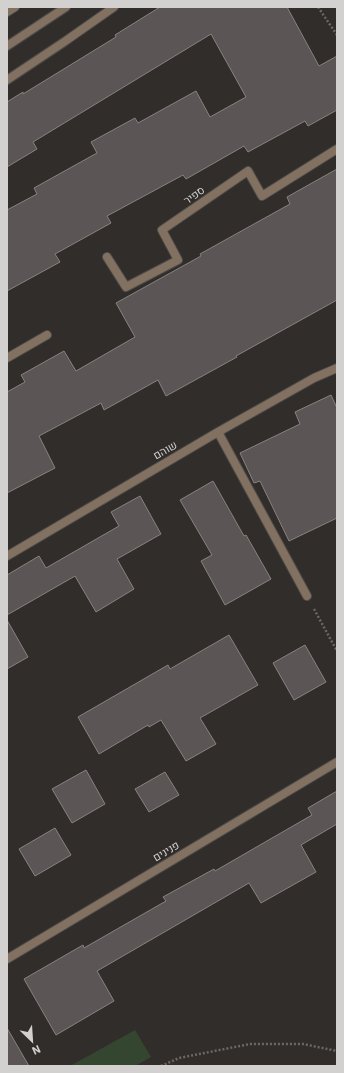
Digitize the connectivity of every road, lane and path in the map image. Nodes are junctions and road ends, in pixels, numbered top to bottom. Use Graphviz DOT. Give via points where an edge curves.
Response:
graph roads {
  1 [pos="15,7"];
  2 [pos="65,7"];
  3 [pos="114,7"];
  4 [pos="318,7"];
  5 [pos="7,12"];
  6 [pos="337,34"];
  7 [pos="7,46"];
  8 [pos="7,80"];
  9 [pos="337,149"];
  10 [pos="107,257"];
  11 [pos="47,335"];
  12 [pos="7,358"];
  13 [pos="337,368"];
  14 [pos="218,432"];
  15 [pos="7,556"];
  16 [pos="307,596"];
  17 [pos="337,651"];
  18 [pos="337,762"];
  19 [pos="7,959"];
  20 [pos="337,1052"];
  21 [pos="161,1066"];
  1 -- 5 [label="street"];
  2 -- 7 [label="street"];
  3 -- 8 [label="street"];
  4 -- 6 [label="path"];
  9 -- 10 [label="street, ספיר" via="262,196 248,171 162,230 178,260 126,287"];
  11 -- 12 [label="street"];
  13 -- 14 [label="street, שוהם" via="314,378"];
  14 -- 15 [label="street, שוהם"];
  14 -- 16 [label="street"];
  16 -- 17 [label="path"];
  18 -- 19 [label="street, פנינים"];
  20 -- 21 [label="path" via="303,1044 250,1044 179,1058"];
}
